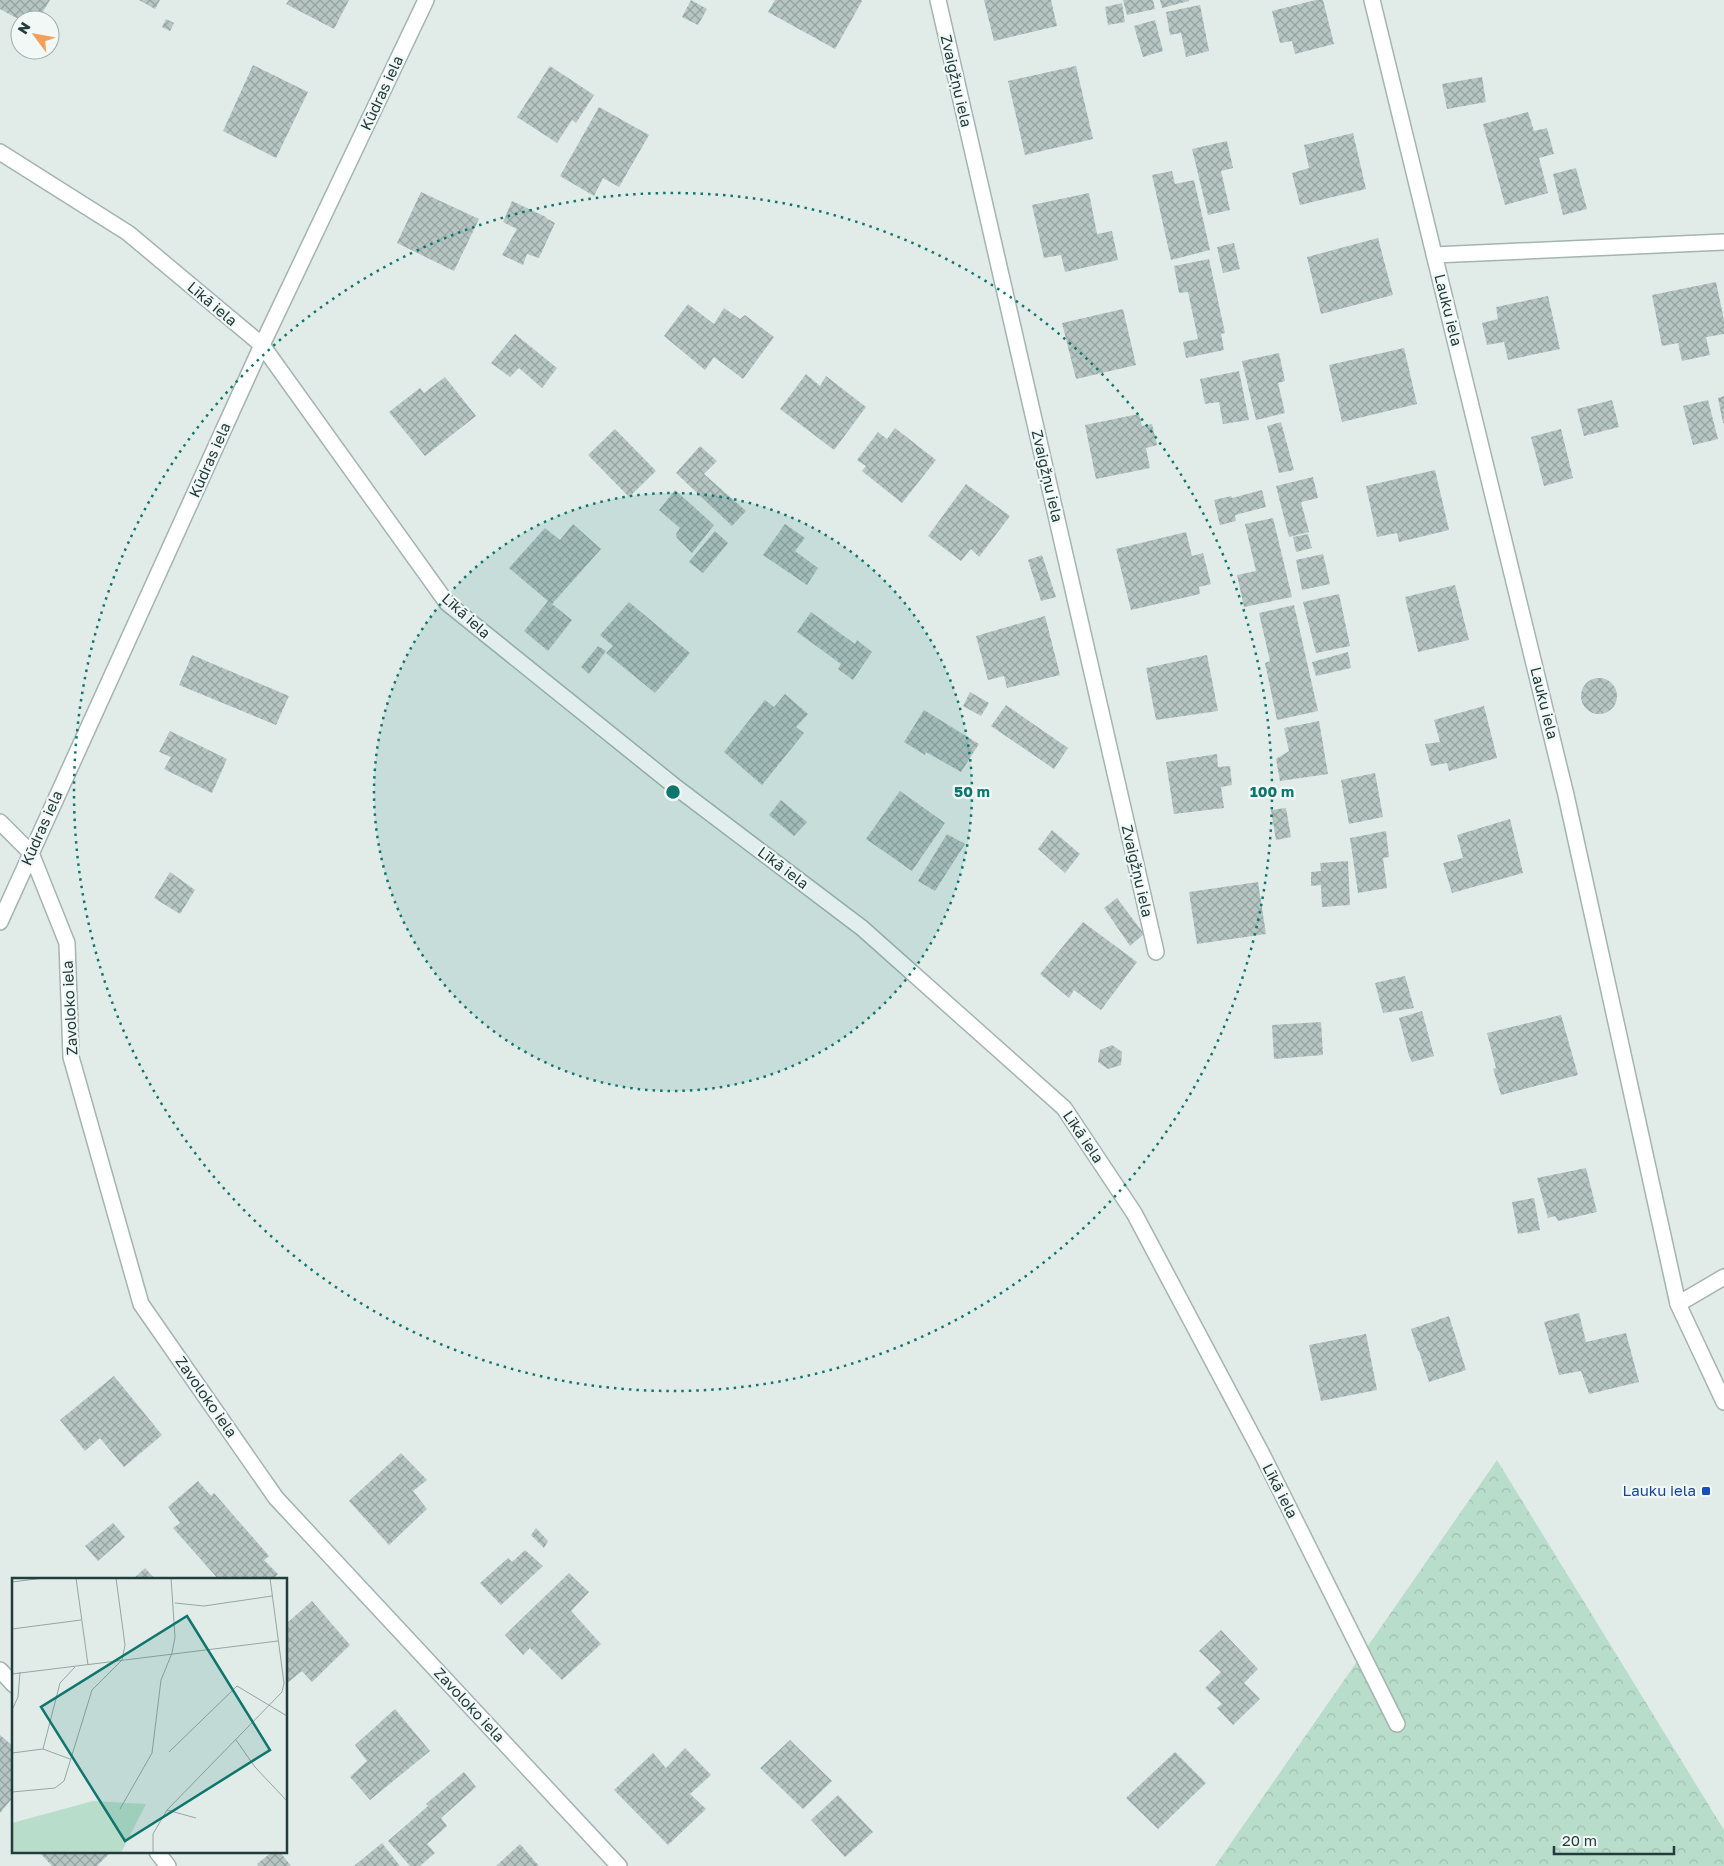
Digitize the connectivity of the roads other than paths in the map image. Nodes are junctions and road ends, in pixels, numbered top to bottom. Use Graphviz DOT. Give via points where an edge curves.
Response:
graph roads {
  1 [pos="426,0"];
  2 [pos="938,0"];
  3 [pos="1372,0"];
  4 [pos="0,152"];
  5 [pos="1724,242"];
  6 [pos="1434,255"];
  7 [pos="262,345"];
  8 [pos="0,822"];
  9 [pos="31,854"];
  10 [pos="0,922"];
  11 [pos="1156,952"];
  12 [pos="1724,1277"];
  13 [pos="1678,1304"];
  14 [pos="1724,1402"];
  15 [pos="0,1670"];
  16 [pos="12,1683"];
  17 [pos="1397,1724"];
  18 [pos="159,1854"];
  19 [pos="168,1866"];
  20 [pos="619,1866"];
  1 -- 7 [label="street, Kūdras iela"];
  2 -- 11 [label="street, Zvaigžņu iela"];
  3 -- 6 [label="street, Lauku iela"];
  4 -- 7 [label="street, Līkā iela" via="128,233"];
  5 -- 6 [label="street"];
  6 -- 13 [label="street, Lauku iela" via="1566,795"];
  7 -- 9 [label="street, Kūdras iela"];
  7 -- 17 [label="street, Līkā iela" via="446,603 677,788 862,928 1064,1108 1134,1213 1263,1456"];
  8 -- 9 [label="street, Zavoloko iela"];
  9 -- 10 [label="street, Kūdras iela"];
  9 -- 20 [label="street, Zavoloko iela" via="67,943 71,1057 141,1304 276,1498"];
  12 -- 13 [label="street"];
  13 -- 14 [label="street, Lauku iela"];
  15 -- 16 [label="street"];
  18 -- 19 [label="street"];
}
